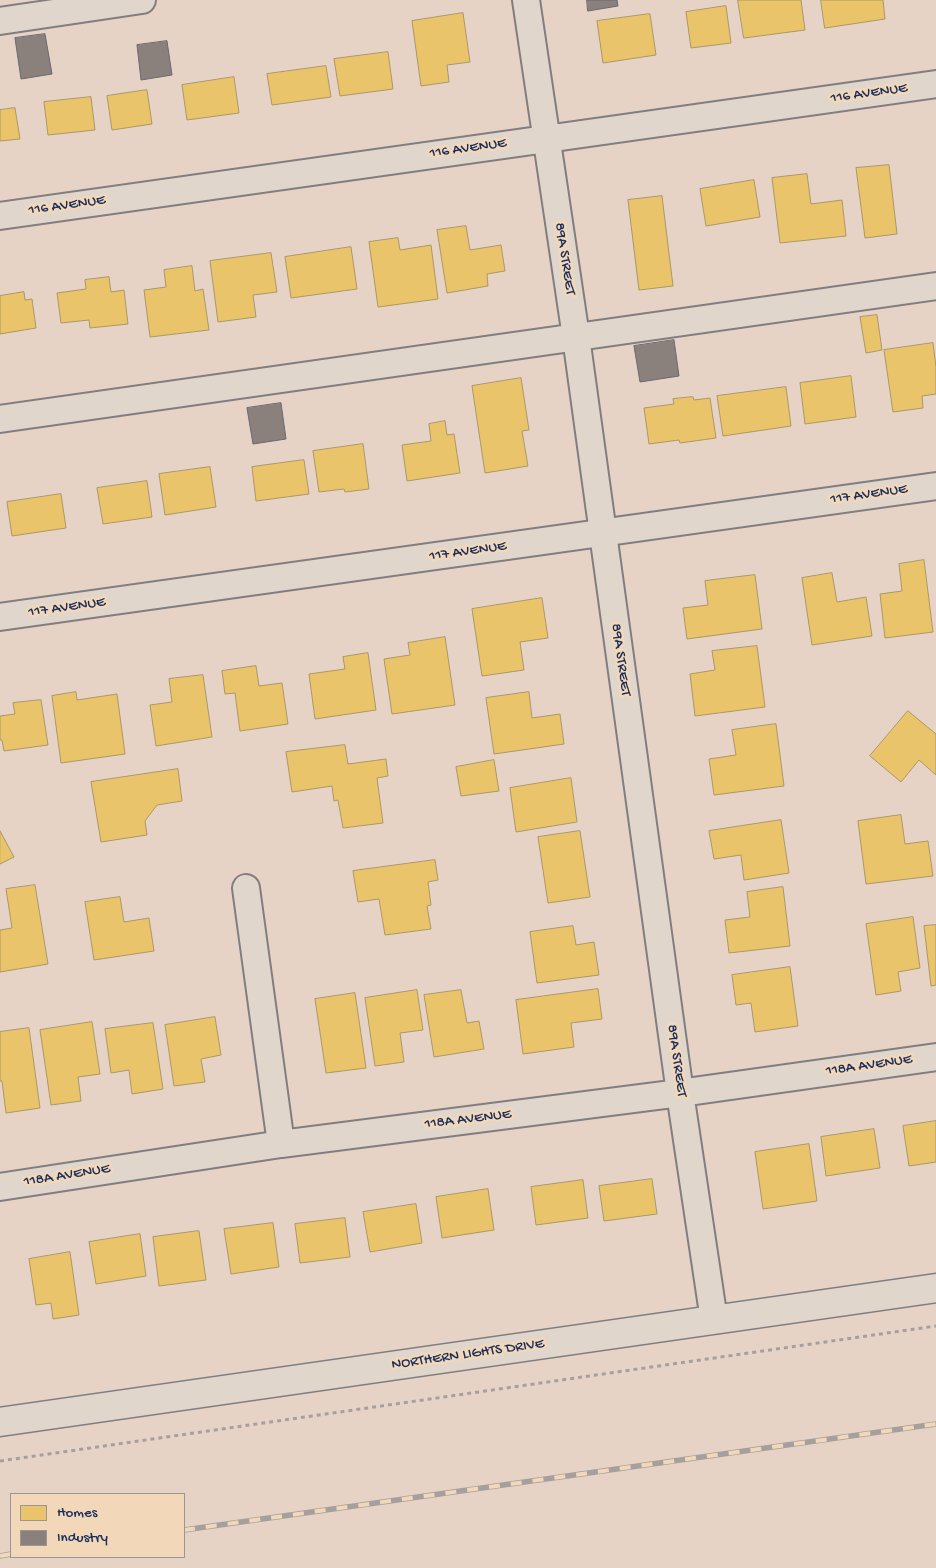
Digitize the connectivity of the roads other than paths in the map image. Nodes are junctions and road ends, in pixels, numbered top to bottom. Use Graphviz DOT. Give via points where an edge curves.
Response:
graph roads {
  1 [pos="142,0"];
  2 [pos="526,0"];
  3 [pos="0,21"];
  4 [pos="936,84"];
  5 [pos="545,138"];
  6 [pos="0,216"];
  7 [pos="936,286"];
  8 [pos="576,337"];
  9 [pos="0,419"];
  10 [pos="936,486"];
  11 [pos="603,533"];
  12 [pos="0,618"];
  13 [pos="246,888"];
  14 [pos="936,1057"];
  15 [pos="680,1093"];
  16 [pos="281,1144"];
  17 [pos="0,1187"];
  18 [pos="936,1288"];
  19 [pos="714,1320"];
  20 [pos="0,1422"];
  1 -- 3 [label="street"];
  2 -- 5 [label="street, 89A STREET"];
  4 -- 5 [label="street, 116 AVENUE"];
  5 -- 6 [label="street, 116 AVENUE"];
  5 -- 8 [label="street, 89A STREET"];
  7 -- 8 [label="street"];
  8 -- 9 [label="street"];
  8 -- 11 [label="street, 89A STREET"];
  10 -- 11 [label="street, 117 AVENUE"];
  11 -- 12 [label="street, 117 AVENUE"];
  11 -- 15 [label="street, 89A STREET"];
  13 -- 16 [label="street"];
  14 -- 15 [label="street, 118A AVENUE"];
  15 -- 16 [label="street, 118A AVENUE"];
  15 -- 19 [label="street, 89A STREET"];
  16 -- 17 [label="street, 118A AVENUE"];
  18 -- 19 [label="main road, NORTHERN LIGHTS DRIVE"];
  19 -- 20 [label="main road, NORTHERN LIGHTS DRIVE"];
}
